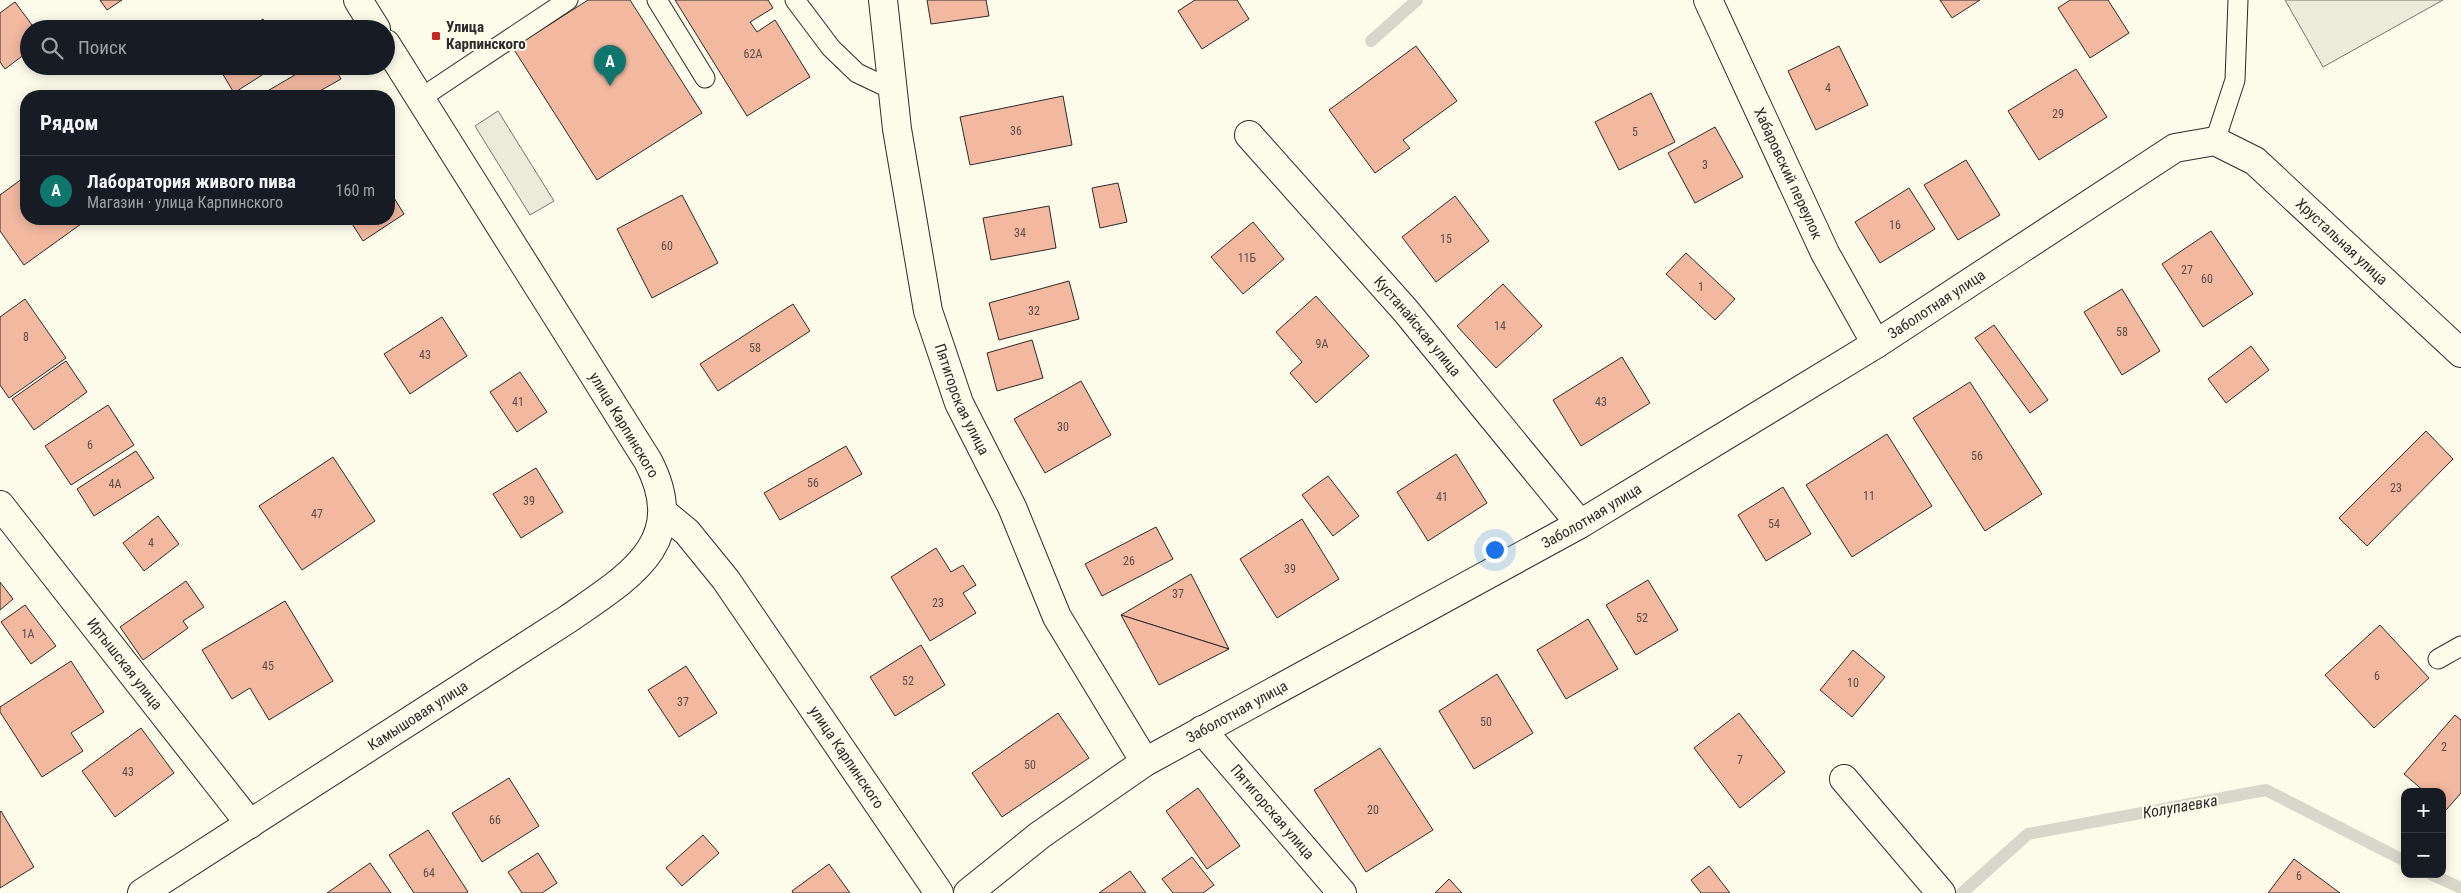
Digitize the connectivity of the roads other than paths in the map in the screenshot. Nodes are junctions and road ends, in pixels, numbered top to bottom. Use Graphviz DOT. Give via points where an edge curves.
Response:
graph roads {
  1 [pos="358,0"];
  2 [pos="568,0"];
  3 [pos="657,0"];
  4 [pos="795,0"];
  5 [pos="883,0"];
  6 [pos="1708,0"];
  7 [pos="2238,0"];
  8 [pos="370,20"];
  9 [pos="395,58"];
  10 [pos="705,78"];
  11 [pos="893,90"];
  12 [pos="422,98"];
  13 [pos="1249,135"];
  14 [pos="2215,141"];
  15 [pos="1876,344"];
  16 [pos="2461,353"];
  17 [pos="0,505"];
  18 [pos="664,513"];
  19 [pos="1580,524"];
  20 [pos="2461,646"];
  21 [pos="2438,659"];
  22 [pos="1202,730"];
  23 [pos="1145,762"];
  24 [pos="1844,779"];
  25 [pos="250,824"];
  26 [pos="142,893"];
  27 [pos="939,893"];
  28 [pos="968,893"];
  29 [pos="1342,893"];
  30 [pos="1941,893"];
  1 -- 8 [label="street"];
  2 -- 12 [label="lane"];
  3 -- 10 [label="lane"];
  4 -- 11 [label="lane" via="830,48 857,73"];
  5 -- 11 [label="street, Пятигорская улица"];
  6 -- 15 [label="street, Хабаровский переулок" via="1825,253"];
  7 -- 14 [label="lane" via="2236,80"];
  9 -- 12 [label="street, улица Карпинского"];
  11 -- 23 [label="street, Пятигорская улица" via="928,311 959,403 1012,507 1057,617"];
  12 -- 18 [label="street, улица Карпинского" via="648,461 658,480"];
  13 -- 19 [label="street, Кустанайская улица" via="1405,310"];
  14 -- 15 [label="street, Заболотная улица" via="2175,148"];
  14 -- 16 [label="street, Хрустальная улица" via="2255,161"];
  15 -- 19 [label="street, Заболотная улица"];
  17 -- 25 [label="street, Иртышская улица"];
  18 -- 25 [label="street, Камышовая улица" via="650,551 624,579"];
  18 -- 27 [label="street, улица Карпинского" via="687,532 726,580"];
  19 -- 22 [label="street, Заболотная улица"];
  20 -- 21 [label="lane"];
  22 -- 23 [label="street, Заболотная улица"];
  22 -- 29 [label="street, Пятигорская улица"];
  23 -- 28 [label="street, Заболотная улица" via="1040,835"];
  24 -- 30 [label="street"];
  25 -- 26 [label="street, Камышовая улица"];
}
